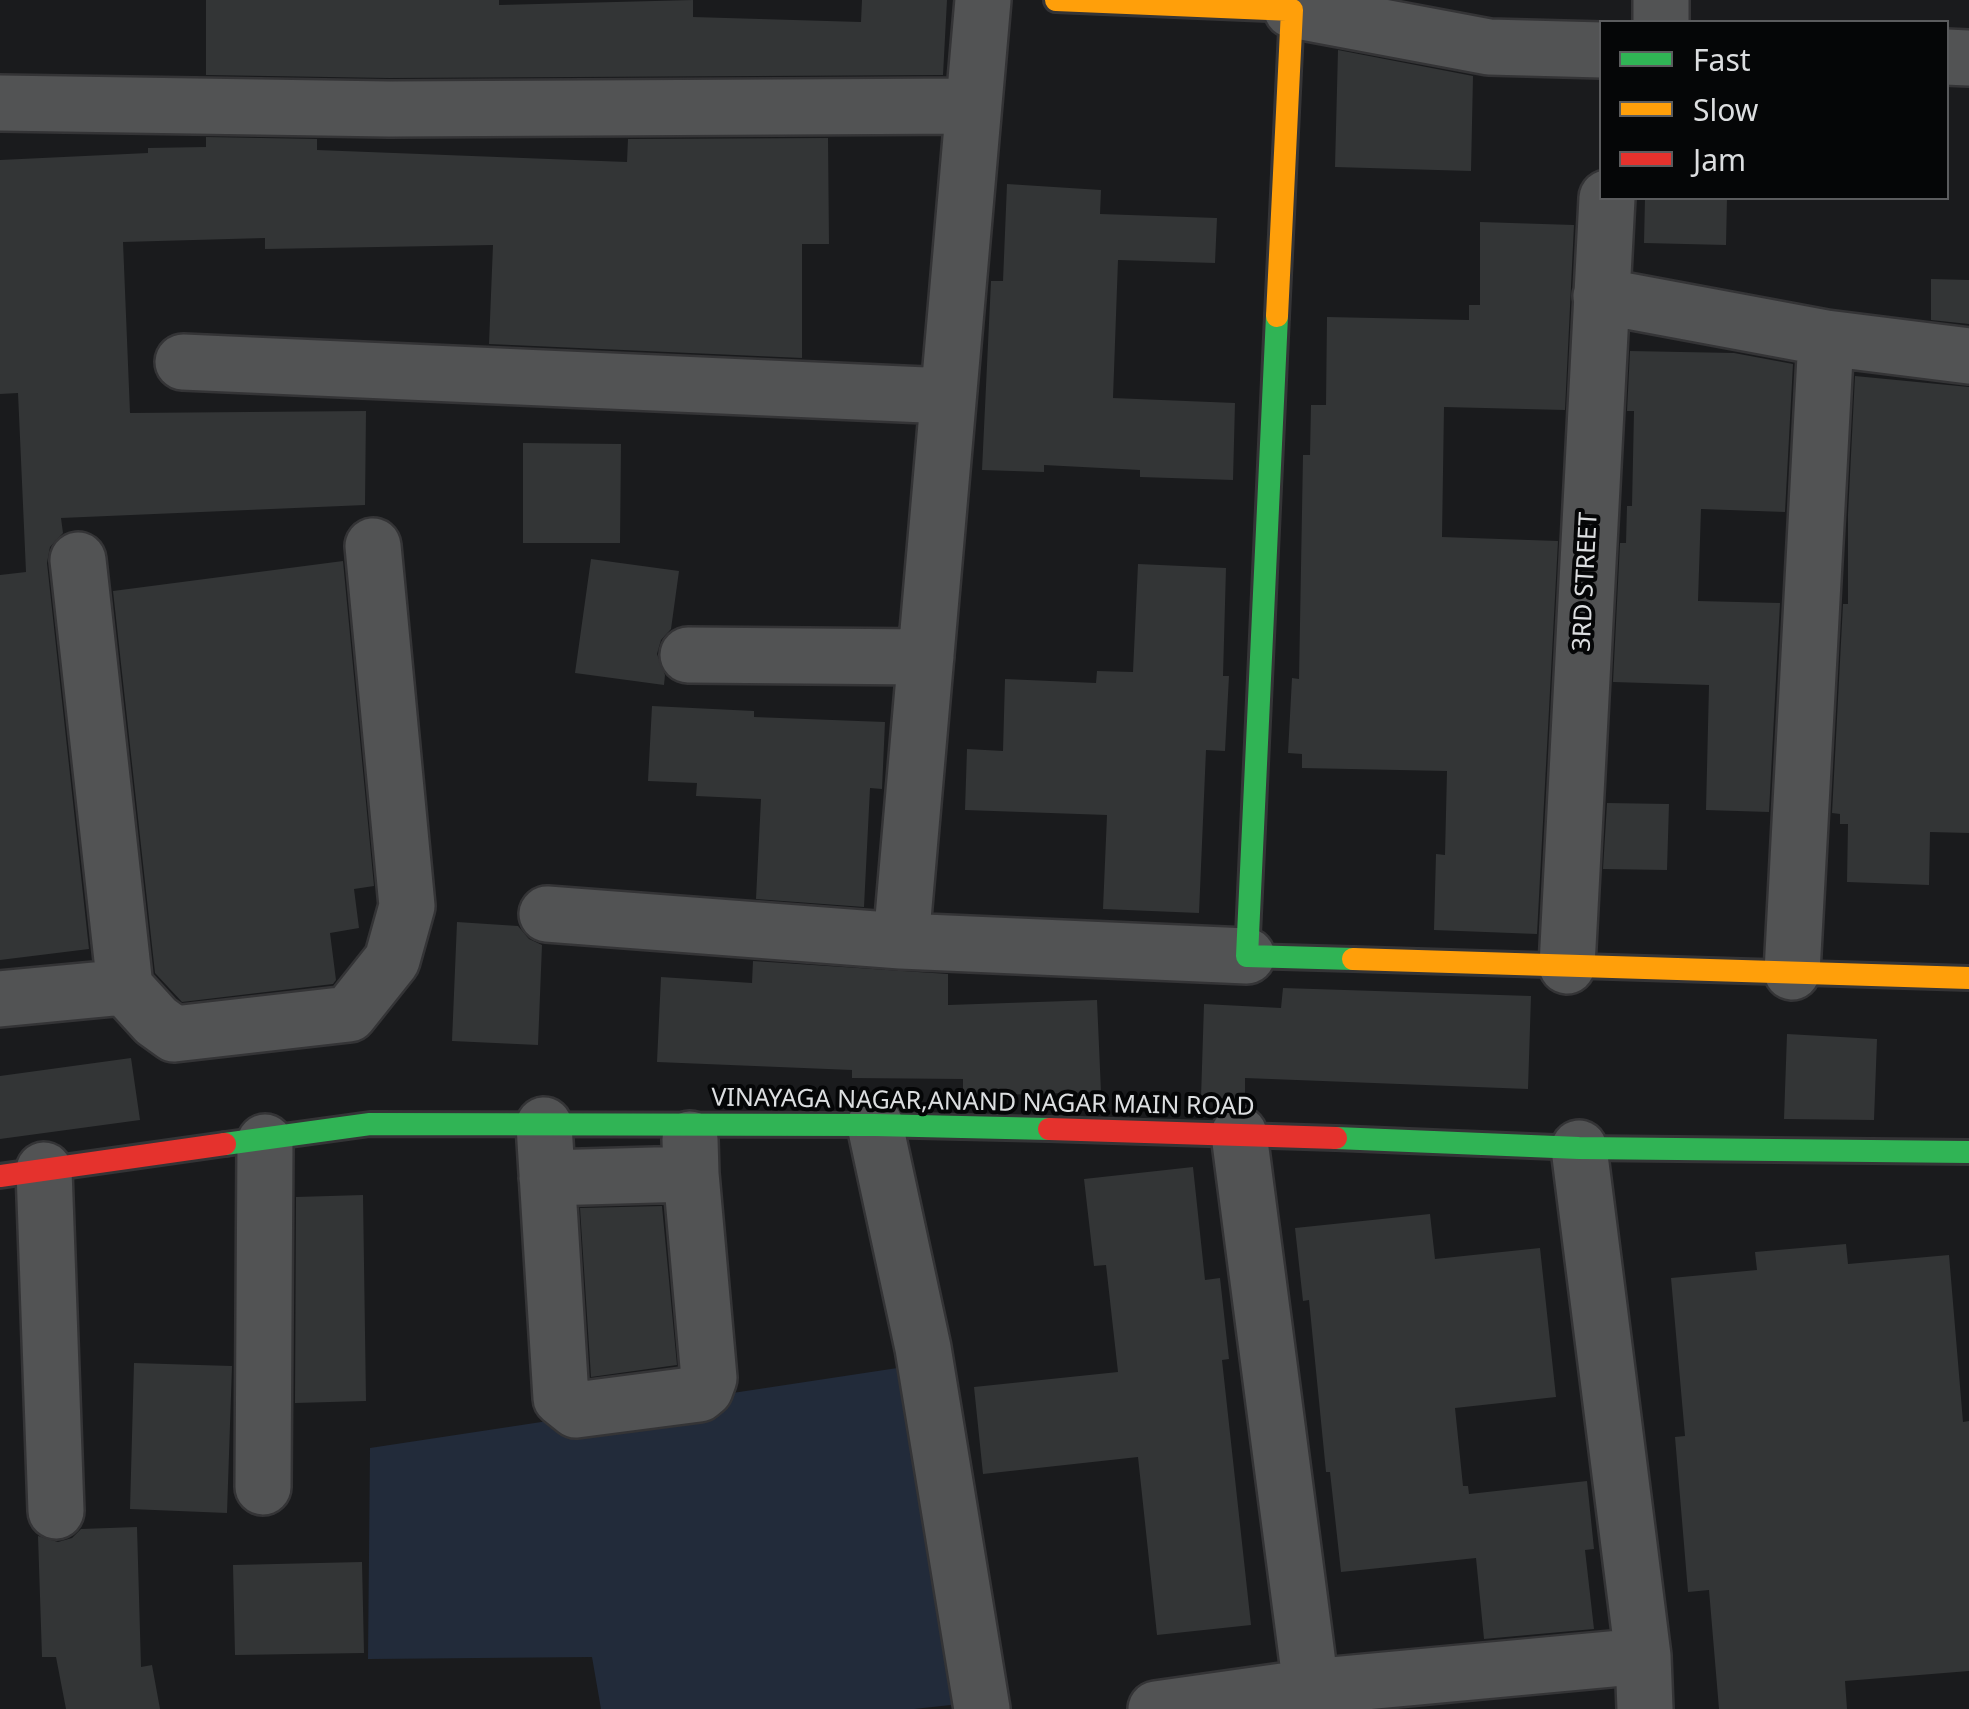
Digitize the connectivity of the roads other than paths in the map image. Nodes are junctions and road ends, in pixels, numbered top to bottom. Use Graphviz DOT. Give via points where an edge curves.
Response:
graph roads {
  1 [pos="983,0"];
  2 [pos="1056,0"];
  3 [pos="1292,10"];
  4 [pos="1599,50"];
  5 [pos="0,103"];
  6 [pos="973,106"];
  7 [pos="1606,200"];
  8 [pos="1600,296"];
  9 [pos="1826,338"];
  10 [pos="1969,356"];
  11 [pos="183,362"];
  12 [pos="948,396"];
  13 [pos="373,546"];
  14 [pos="78,560"];
  15 [pos="688,655"];
  16 [pos="926,657"];
  17 [pos="548,914"];
  18 [pos="901,940"];
  19 [pos="1248,956"];
  20 [pos="1567,966"];
  21 [pos="1792,972"];
  22 [pos="1969,978"];
  23 [pos="125,987"];
  24 [pos="0,999"];
  25 [pos="544,1125"];
  26 [pos="875,1125"];
  27 [pos="1239,1134"];
  28 [pos="266,1142"];
  29 [pos="1579,1148"];
  30 [pos="690,1150"];
  31 [pos="1968,1158"];
  32 [pos="22,1173"];
  33 [pos="548,1178"];
  34 [pos="263,1487"];
  35 [pos="56,1511"];
  36 [pos="1644,1683"];
  37 [pos="1311,1687"];
  38 [pos="982,1709"];
  39 [pos="1156,1709"];
  1 -- 6 [label="street"];
  2 -- 3 [label="street"];
  3 -- 4 [label="street" via="1489,47"];
  3 -- 19 [label="street"];
  5 -- 6 [label="street"];
  6 -- 12 [label="street"];
  7 -- 8 [label="street, 3RD STREET"];
  8 -- 9 [label="street"];
  8 -- 20 [label="street, 3RD STREET"];
  9 -- 10 [label="street"];
  9 -- 21 [label="street"];
  11 -- 12 [label="street"];
  12 -- 16 [label="street"];
  13 -- 23 [label="street" via="407,906 392,960 350,1014 201,1034 174,1034"];
  14 -- 23 [label="street"];
  15 -- 16 [label="street"];
  16 -- 18 [label="street"];
  17 -- 18 [label="street"];
  18 -- 19 [label="street"];
  19 -- 20 [label="street"];
  20 -- 21 [label="street"];
  21 -- 22 [label="street"];
  23 -- 24 [label="street"];
  25 -- 28 [label="street, VINAYAGA NAGAR,ANAND NAGAR MAIN ROAD" via="370,1124"];
  25 -- 30 [label="street, VINAYAGA NAGAR,ANAND NAGAR MAIN ROAD"];
  25 -- 33 [label="street"];
  26 -- 27 [label="street, VINAYAGA NAGAR,ANAND NAGAR MAIN ROAD"];
  26 -- 30 [label="street, VINAYAGA NAGAR,ANAND NAGAR MAIN ROAD"];
  26 -- 38 [label="street" via="923,1348"];
  27 -- 29 [label="street, VINAYAGA NAGAR,ANAND NAGAR MAIN ROAD"];
  27 -- 37 [label="street"];
  28 -- 32 [label="street, VINAYAGA NAGAR,ANAND NAGAR MAIN ROAD"];
  28 -- 34 [label="street"];
  29 -- 31 [label="street, VINAYAGA NAGAR,ANAND NAGAR MAIN ROAD"];
  29 -- 36 [label="street"];
  30 -- 33 [label="street"];
  30 -- 33 [label="street" via="709,1378 700,1394 576,1410 561,1398"];
  32 -- 35 [label="street"];
  36 -- 37 [label="street"];
  37 -- 39 [label="street"];
}
